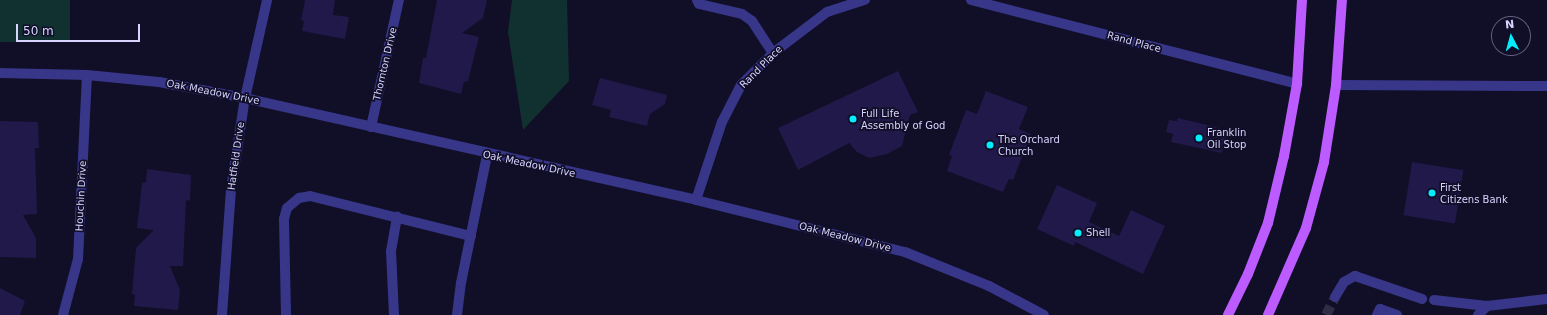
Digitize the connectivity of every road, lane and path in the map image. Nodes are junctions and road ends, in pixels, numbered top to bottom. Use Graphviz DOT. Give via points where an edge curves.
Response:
graph roads {
  1 [pos="267,0"];
  2 [pos="399,0"];
  3 [pos="697,0"];
  4 [pos="865,0"];
  5 [pos="972,0"];
  6 [pos="1302,0"];
  7 [pos="1342,0"];
  8 [pos="772,53"];
  9 [pos="0,73"];
  10 [pos="87,74"];
  11 [pos="1297,84"];
  12 [pos="1336,85"];
  13 [pos="1547,86"];
  14 [pos="244,98"];
  15 [pos="371,127"];
  16 [pos="487,155"];
  17 [pos="696,200"];
  18 [pos="397,217"];
  19 [pos="471,236"];
  20 [pos="1335,297"];
  21 [pos="1547,299"];
  22 [pos="1422,300"];
  23 [pos="1434,300"];
  24 [pos="1487,306"];
  25 [pos="63,315"];
  26 [pos="222,315"];
  27 [pos="286,315"];
  28 [pos="394,315"];
  29 [pos="457,315"];
  30 [pos="1044,315"];
  31 [pos="1228,315"];
  32 [pos="1268,315"];
  33 [pos="1377,315"];
  34 [pos="1397,315"];
  35 [pos="1478,315"];
  1 -- 14 [label="street, Hatfield Drive"];
  2 -- 15 [label="street, Thornton Drive"];
  3 -- 8 [label="street" via="699,4 742,14 752,21"];
  4 -- 8 [label="street, Rand Place" via="827,12"];
  5 -- 11 [label="street, Rand Place"];
  6 -- 11 [label="main road"];
  7 -- 12 [label="main road"];
  8 -- 17 [label="street, Rand Place" via="741,86 722,122"];
  9 -- 10 [label="street, Oak Meadow Drive"];
  10 -- 14 [label="street, Oak Meadow Drive" via="160,82"];
  10 -- 25 [label="street, Houchin Drive" via="78,259"];
  11 -- 31 [label="main road" via="1268,223"];
  12 -- 13 [label="street"];
  12 -- 32 [label="main road" via="1324,162 1306,228"];
  14 -- 15 [label="street, Oak Meadow Drive"];
  14 -- 26 [label="street, Hatfield Drive" via="231,189"];
  15 -- 16 [label="street, Oak Meadow Drive"];
  16 -- 17 [label="street, Oak Meadow Drive"];
  16 -- 19 [label="street"];
  17 -- 30 [label="street, Oak Meadow Drive" via="905,252 985,284"];
  18 -- 19 [label="street"];
  18 -- 27 [label="street" via="310,196 294,200 287,208 284,219"];
  18 -- 28 [label="street" via="391,251"];
  19 -- 29 [label="street"];
  20 -- 22 [label="street" via="1344,282 1355,276"];
  21 -- 24 [label="street"];
  23 -- 24 [label="street"];
  24 -- 35 [label="street"];
  33 -- 34 [label="street" via="1380,308"];
}
